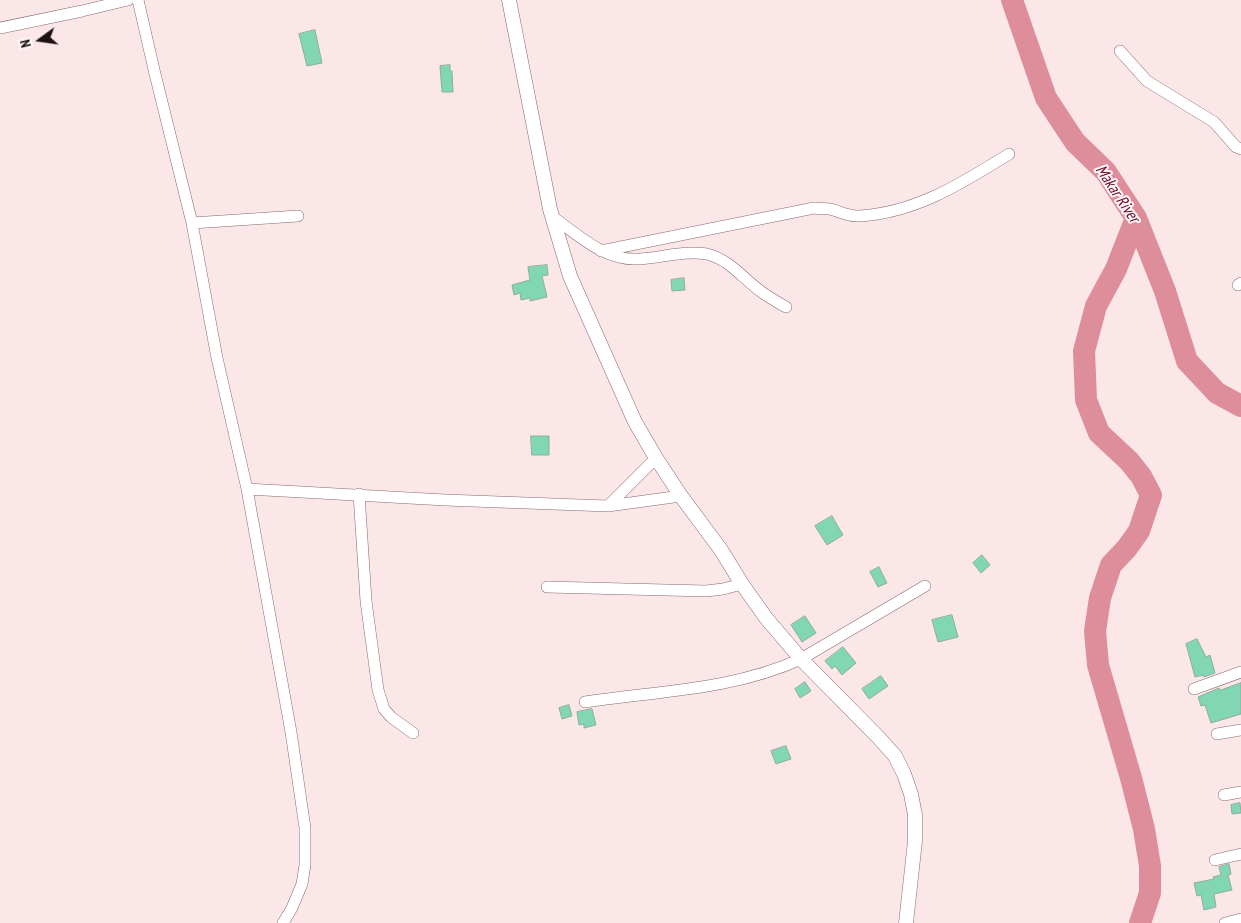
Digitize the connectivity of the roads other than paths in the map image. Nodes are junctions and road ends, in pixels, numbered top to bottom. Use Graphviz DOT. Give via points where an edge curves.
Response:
graph roads {
  1 [pos="128,0"];
  2 [pos="138,0"];
  3 [pos="509,0"];
  4 [pos="0,28"];
  5 [pos="1120,51"];
  6 [pos="1241,149"];
  7 [pos="1009,154"];
  8 [pos="298,216"];
  9 [pos="553,217"];
  10 [pos="192,223"];
  11 [pos="602,251"];
  12 [pos="786,307"];
  13 [pos="656,458"];
  14 [pos="247,489"];
  15 [pos="359,494"];
  16 [pos="681,496"];
  17 [pos="608,506"];
  18 [pos="742,584"];
  19 [pos="926,586"];
  20 [pos="547,588"];
  21 [pos="801,658"];
  22 [pos="1241,672"];
  23 [pos="1194,689"];
  24 [pos="585,702"];
  25 [pos="1241,730"];
  26 [pos="413,733"];
  27 [pos="1217,734"];
  28 [pos="1241,792"];
  29 [pos="1224,795"];
  30 [pos="1241,854"];
  31 [pos="1215,860"];
  32 [pos="1241,919"];
  33 [pos="283,923"];
  34 [pos="906,923"];
  35 [pos="1225,923"];
  1 -- 4 [label="street"];
  2 -- 10 [label="street"];
  3 -- 9 [label="street"];
  5 -- 6 [label="street" via="1147,81 1214,122"];
  7 -- 11 [label="street" via="939,195 901,209 858,217 814,208"];
  8 -- 10 [label="street"];
  9 -- 11 [label="street"];
  9 -- 13 [label="street" via="570,276 635,422"];
  10 -- 14 [label="street" via="217,358"];
  11 -- 12 [label="street" via="616,257 635,259 707,254 724,261 762,293"];
  13 -- 16 [label="street"];
  13 -- 17 [label="street"];
  14 -- 15 [label="street"];
  14 -- 33 [label="street" via="305,828 302,884"];
  15 -- 17 [label="street"];
  15 -- 26 [label="street" via="364,581 378,690 384,709"];
  16 -- 17 [label="street"];
  16 -- 18 [label="street"];
  18 -- 20 [label="street" via="706,591"];
  18 -- 21 [label="street"];
  19 -- 21 [label="street"];
  21 -- 24 [label="street" via="760,675 727,683"];
  21 -- 34 [label="street" via="895,756 904,774 915,815"];
  22 -- 23 [label="street"];
  25 -- 27 [label="street"];
  28 -- 29 [label="street"];
  30 -- 31 [label="street"];
  32 -- 35 [label="street"];
}
